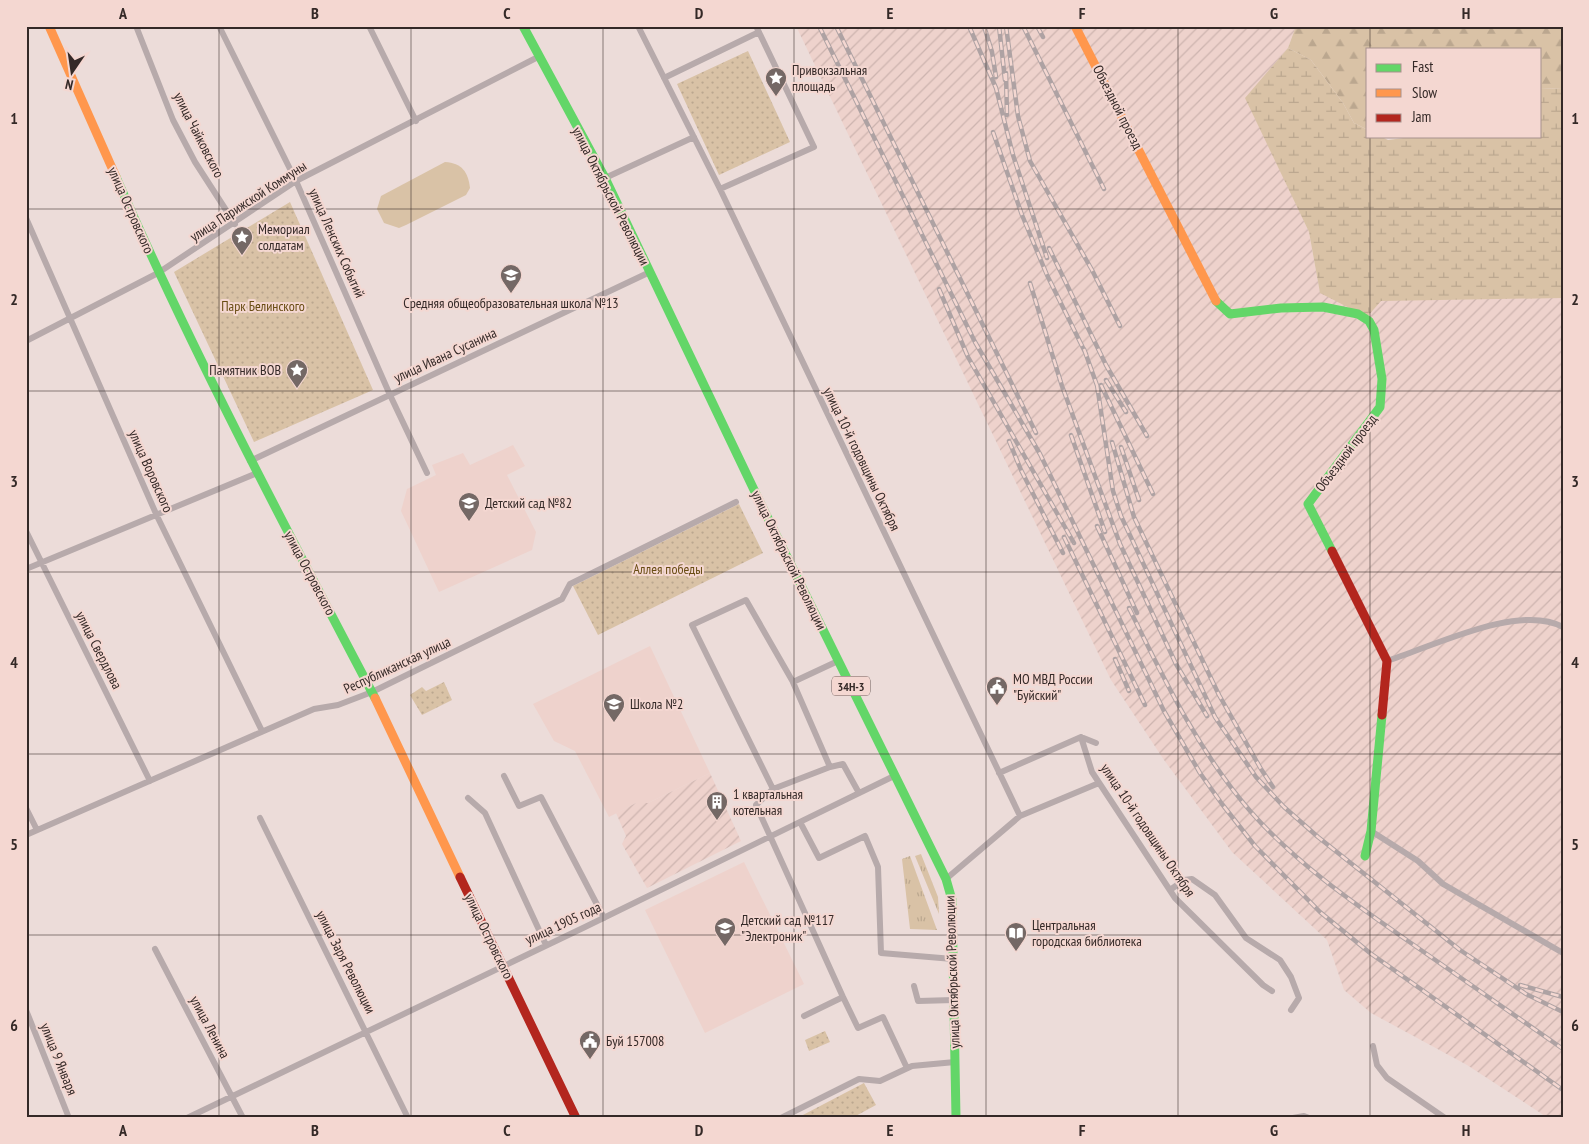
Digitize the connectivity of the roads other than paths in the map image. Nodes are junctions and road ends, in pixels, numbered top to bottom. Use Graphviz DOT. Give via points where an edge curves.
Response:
graph roads {
  1 [pos="49,26"];
  2 [pos="136,26"];
  3 [pos="219,26"];
  4 [pos="369,26"];
  5 [pos="524,26"];
  6 [pos="638,26"];
  7 [pos="1076,26"];
  8 [pos="757,29"];
  9 [pos="538,57"];
  10 [pos="664,78"];
  11 [pos="416,121"];
  12 [pos="694,137"];
  13 [pos="605,178"];
  14 [pos="296,182"];
  15 [pos="720,190"];
  16 [pos="26,218"];
  17 [pos="235,224"];
  18 [pos="650,272"];
  19 [pos="158,273"];
  20 [pos="71,318"];
  21 [pos="26,341"];
  22 [pos="390,395"];
  23 [pos="250,461"];
  24 [pos="257,473"];
  25 [pos="427,473"];
  26 [pos="736,502"];
  27 [pos="156,516"];
  28 [pos="26,531"];
  29 [pos="41,563"];
  30 [pos="26,569"];
  31 [pos="1563,627"];
  32 [pos="838,660"];
  33 [pos="1388,661"];
  34 [pos="792,680"];
  35 [pos="372,692"];
  36 [pos="262,731"];
  37 [pos="1081,737"];
  38 [pos="1096,744"];
  39 [pos="830,767"];
  40 [pos="999,773"];
  41 [pos="504,776"];
  42 [pos="894,776"];
  43 [pos="150,780"];
  44 [pos="1100,783"];
  45 [pos="773,789"];
  46 [pos="859,793"];
  47 [pos="468,798"];
  48 [pos="26,808"];
  49 [pos="1020,816"];
  50 [pos="260,818"];
  51 [pos="800,822"];
  52 [pos="37,830"];
  53 [pos="1371,830"];
  54 [pos="26,835"];
  55 [pos="770,837"];
  56 [pos="1365,856"];
  57 [pos="946,879"];
  58 [pos="1170,890"];
  59 [pos="604,918"];
  60 [pos="546,945"];
  61 [pos="155,949"];
  62 [pos="1563,953"];
  63 [pos="953,959"];
  64 [pos="504,964"];
  65 [pos="914,986"];
  66 [pos="1272,991"];
  67 [pos="843,997"];
  68 [pos="954,1000"];
  69 [pos="26,1010"];
  70 [pos="1291,1010"];
  71 [pos="804,1016"];
  72 [pos="366,1031"];
  73 [pos="1373,1046"];
  74 [pos="955,1062"];
  75 [pos="907,1068"];
  76 [pos="233,1097"];
  77 [pos="69,1118"];
  78 [pos="187,1118"];
  79 [pos="243,1118"];
  80 [pos="408,1118"];
  81 [pos="576,1118"];
  82 [pos="781,1118"];
  83 [pos="956,1118"];
  84 [pos="1293,1118"];
  85 [pos="1309,1118"];
  86 [pos="1445,1118"];
  1 -- 19 [label="street, улица Островского"];
  2 -- 17 [label="street, улица Чайковского" via="173,120 195,162"];
  3 -- 14 [label="street, улица Ленских Событий"];
  4 -- 11 [label="street"];
  5 -- 9 [label="street, улица Октябрьской Революции / 34Н-3"];
  6 -- 10 [label="street, улица 10-й годовщины Октября"];
  7 -- 33 [label="street, Объездной проезд" via="1218,305 1230,314 1270,308 1315,307 1354,313 1369,321 1377,340 1384,392 1380,407 1308,504"];
  8 -- 10 [label="street"];
  8 -- 15 [label="street" via="814,147"];
  9 -- 11 [label="street, улица Парижской Коммуны"];
  9 -- 13 [label="street, улица Октябрьской Революции / 34Н-3"];
  10 -- 12 [label="street, улица 10-й годовщины Октября"];
  11 -- 14 [label="street, улица Парижской Коммуны"];
  12 -- 13 [label="street"];
  12 -- 15 [label="street, улица 10-й годовщины Октября"];
  13 -- 18 [label="street, улица Октябрьской Революции / 34Н-3"];
  14 -- 17 [label="street, улица Парижской Коммуны"];
  14 -- 22 [label="street, улица Ленских Событий"];
  15 -- 40 [label="street, улица 10-й годовщины Октября"];
  16 -- 20 [label="street, улица Воровского"];
  17 -- 19 [label="street, улица Парижской Коммуны"];
  18 -- 22 [label="street, улица Ивана Сусанина"];
  18 -- 32 [label="street, улица Октябрьской Революции / 34Н-3"];
  19 -- 20 [label="street, улица Парижской Коммуны"];
  19 -- 23 [label="street, улица Островского"];
  20 -- 21 [label="street, улица Парижской Коммуны"];
  20 -- 27 [label="street, улица Воровского"];
  22 -- 23 [label="street, улица Ивана Сусанина"];
  22 -- 25 [label="street, улица Ленских Событий"];
  23 -- 24 [label="street, улица Островского"];
  24 -- 27 [label="street"];
  24 -- 35 [label="street, улица Островского"];
  26 -- 35 [label="street, Республиканская улица" via="570,584 562,599"];
  27 -- 29 [label="street"];
  27 -- 36 [label="street, улица Воровского"];
  28 -- 29 [label="street, улица Свердлова"];
  29 -- 30 [label="street"];
  29 -- 43 [label="street, улица Свердлова"];
  31 -- 33 [label="street" via="1531,618 1494,623"];
  32 -- 34 [label="street"];
  32 -- 42 [label="street, улица Октябрьской Революции / 34Н-3"];
  33 -- 53 [label="street"];
  34 -- 39 [label="street"];
  34 -- 45 [label="street" via="746,600 692,625"];
  35 -- 36 [label="street, Республиканская улица" via="338,705 314,709"];
  35 -- 64 [label="street, улица Островского"];
  36 -- 43 [label="street, Республиканская улица"];
  37 -- 38 [label="street"];
  37 -- 40 [label="street"];
  37 -- 44 [label="street, улица 10-й годовщины Октября" via="1092,772"];
  39 -- 45 [label="street"];
  39 -- 46 [label="street" via="843,764"];
  40 -- 49 [label="street, улица 10-й годовщины Октября"];
  41 -- 59 [label="street" via="519,806 541,797"];
  42 -- 46 [label="street, улица 1905 года"];
  42 -- 57 [label="street, улица Октябрьской Революции / 34Н-3"];
  43 -- 52 [label="street, Республиканская улица"];
  44 -- 49 [label="street"];
  44 -- 58 [label="street, улица 10-й годовщины Октября"];
  45 -- 55 [label="street" via="756,805"];
  46 -- 51 [label="street, улица 1905 года"];
  47 -- 60 [label="street" via="485,814"];
  48 -- 52 [label="street"];
  49 -- 57 [label="street"];
  50 -- 72 [label="street, улица Заря Революции"];
  51 -- 55 [label="street, улица 1905 года"];
  51 -- 63 [label="street" via="819,858 865,836 878,867 881,953"];
  52 -- 54 [label="street, Республиканская улица"];
  53 -- 56 [label="street"];
  53 -- 62 [label="street" via="1418,860 1443,884"];
  55 -- 59 [label="street, улица 1905 года"];
  55 -- 67 [label="street"];
  57 -- 63 [label="street, улица Октябрьской Революции / 34Н-3" via="952,900"];
  58 -- 66 [label="street, улица 10-й годовщины Октября"];
  58 -- 70 [label="street" via="1184,880 1192,880 1215,895 1246,938 1280,960 1299,998"];
  59 -- 60 [label="street, улица 1905 года"];
  60 -- 64 [label="street, улица 1905 года"];
  61 -- 76 [label="street, улица Ленина"];
  63 -- 68 [label="street, улица Октябрьской Революции / 34Н-3"];
  64 -- 72 [label="street, улица 1905 года"];
  64 -- 81 [label="street, улица Островского"];
  65 -- 68 [label="street" via="918,1001"];
  67 -- 71 [label="street"];
  67 -- 75 [label="street" via="858,1028 884,1017"];
  68 -- 74 [label="street, улица Октябрьской Революции / 34Н-3"];
  69 -- 77 [label="street, улица 9 Января"];
  72 -- 76 [label="street, улица 1905 года"];
  72 -- 80 [label="street, улица Заря Революции"];
  73 -- 86 [label="street" via="1377,1065 1387,1078"];
  74 -- 75 [label="street"];
  74 -- 83 [label="street, улица Октябрьской Революции / 34Н-3"];
  75 -- 82 [label="street" via="880,1081 859,1079"];
  76 -- 78 [label="street, улица 1905 года"];
  76 -- 79 [label="street, улица Ленина"];
  84 -- 85 [label="street"];
}
